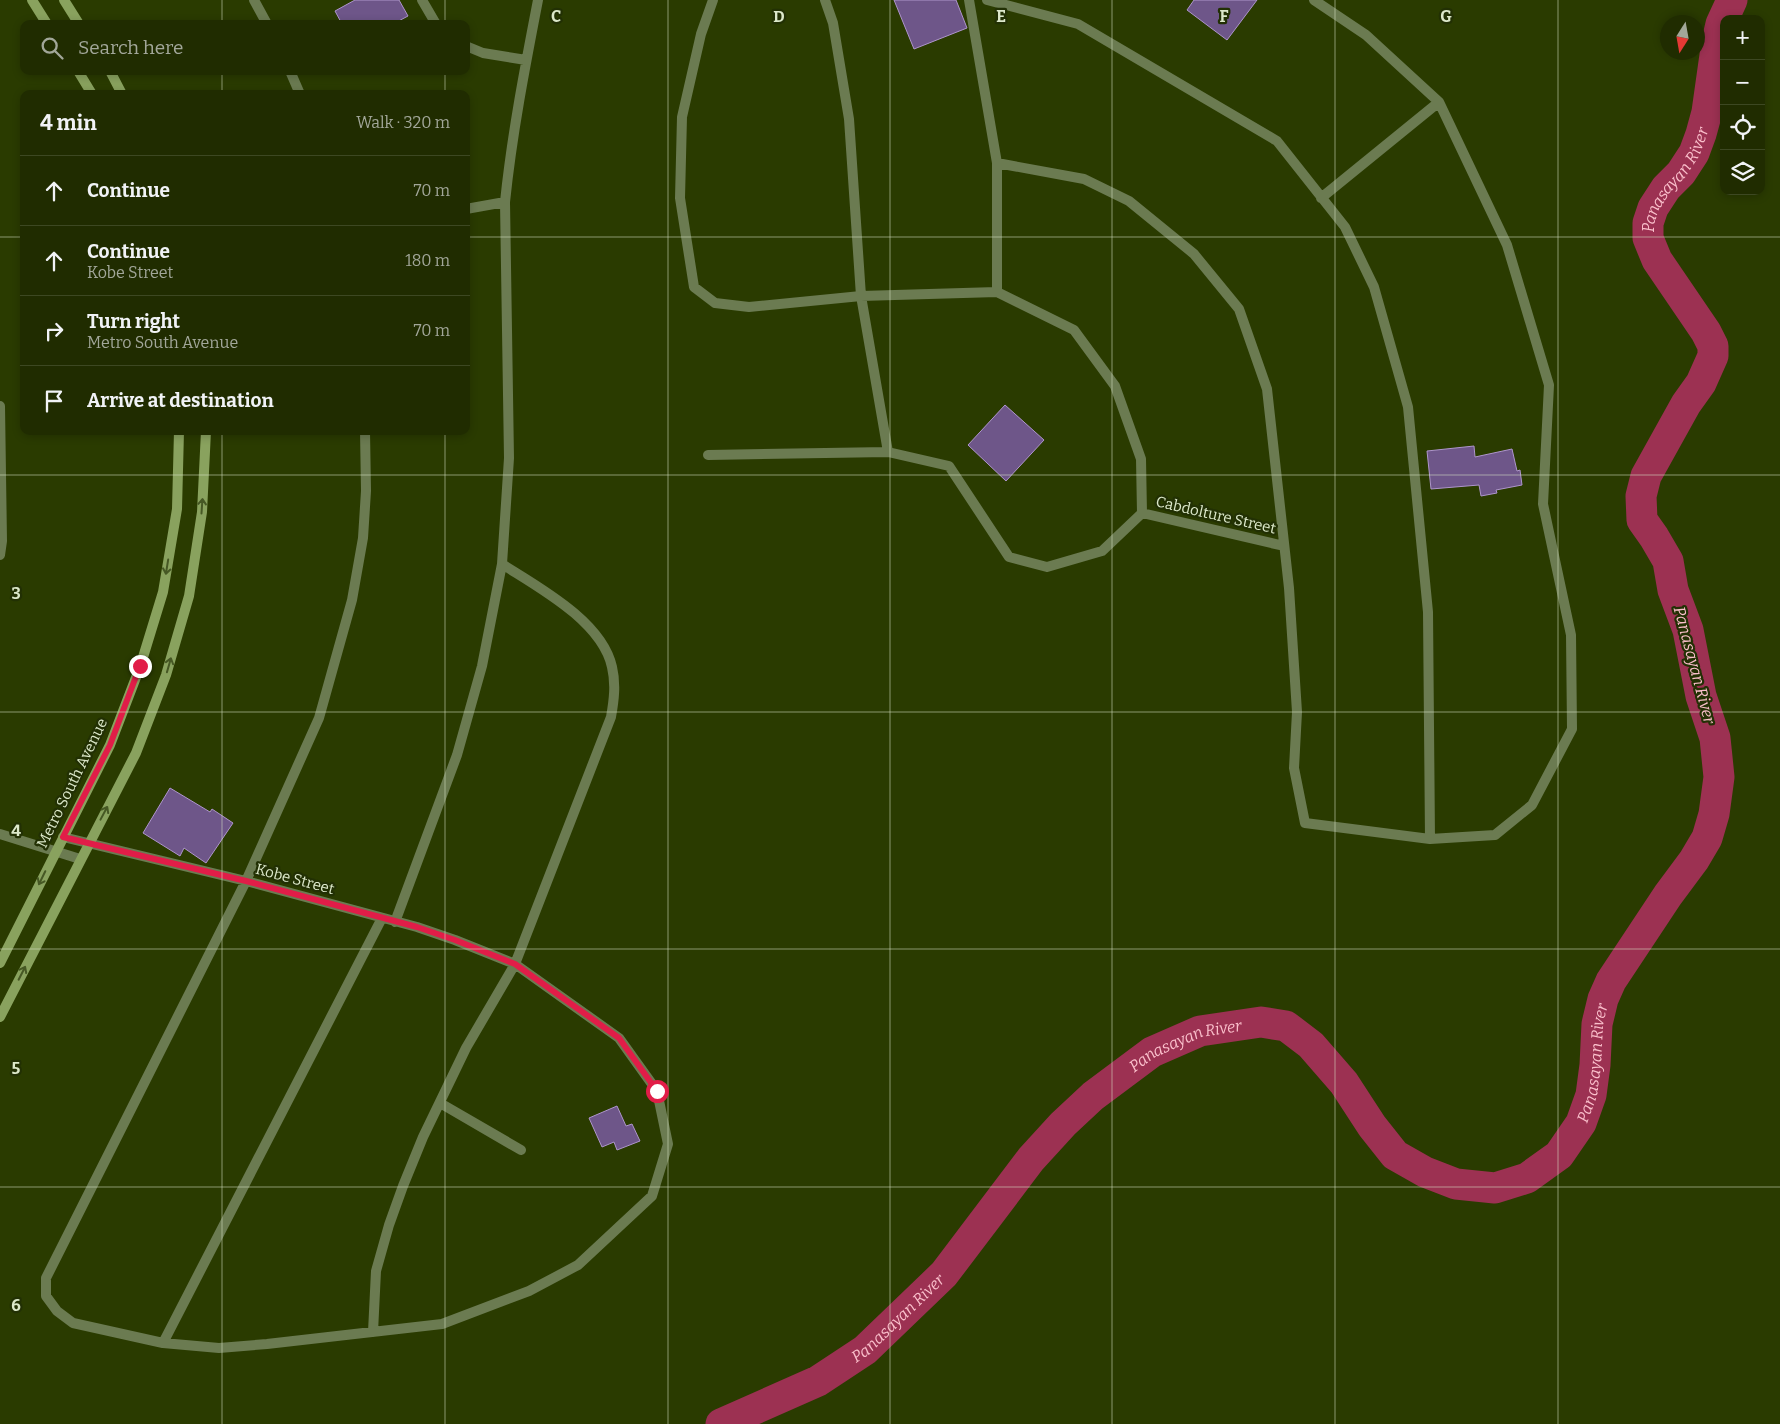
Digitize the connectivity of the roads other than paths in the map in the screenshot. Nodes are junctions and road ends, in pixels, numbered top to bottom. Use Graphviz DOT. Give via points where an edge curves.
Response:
graph roads {
  1 [pos="32,0"];
  2 [pos="64,0"];
  3 [pos="254,0"];
  4 [pos="422,0"];
  5 [pos="538,0"];
  6 [pos="713,0"];
  7 [pos="825,0"];
  8 [pos="970,0"];
  9 [pos="987,0"];
  10 [pos="1314,0"];
  11 [pos="44,20"];
  12 [pos="76,20"];
  13 [pos="265,20"];
  14 [pos="434,20"];
  15 [pos="470,48"];
  16 [pos="526,60"];
  17 [pos="80,75"];
  18 [pos="112,75"];
  19 [pos="292,75"];
  20 [pos="90,90"];
  21 [pos="120,90"];
  22 [pos="298,90"];
  23 [pos="1440,102"];
  24 [pos="997,164"];
  25 [pos="1321,198"];
  26 [pos="505,202"];
  27 [pos="470,208"];
  28 [pos="997,292"];
  29 [pos="861,296"];
  30 [pos="0,406"];
  31 [pos="179,435"];
  32 [pos="206,435"];
  33 [pos="365,435"];
  34 [pos="888,452"];
  35 [pos="708,455"];
  36 [pos="1142,513"];
  37 [pos="1284,546"];
  38 [pos="0,555"];
  39 [pos="502,564"];
  40 [pos="0,834"];
  41 [pos="63,837"];
  42 [pos="1430,839"];
  43 [pos="88,844"];
  44 [pos="56,850"];
  45 [pos="80,858"];
  46 [pos="246,881"];
  47 [pos="382,918"];
  48 [pos="395,922"];
  49 [pos="0,964"];
  50 [pos="515,964"];
  51 [pos="0,1017"];
  52 [pos="440,1103"];
  53 [pos="521,1150"];
  54 [pos="373,1332"];
  55 [pos="164,1343"];
  1 -- 11 [label="street"];
  2 -- 12 [label="street"];
  3 -- 13 [label="street"];
  4 -- 14 [label="street"];
  5 -- 16 [label="street"];
  6 -- 29 [label="street" via="701,34 682,117 680,198 694,286 715,303 749,307"];
  7 -- 29 [label="street" via="833,23 849,119"];
  8 -- 24 [label="street"];
  9 -- 25 [label="street" via="1078,24 1277,141"];
  10 -- 23 [label="street" via="1366,35"];
  15 -- 16 [label="street"];
  16 -- 26 [label="street"];
  17 -- 20 [label="street"];
  18 -- 21 [label="street"];
  19 -- 22 [label="street"];
  23 -- 25 [label="street"];
  23 -- 42 [label="street" via="1507,245 1549,385 1543,504 1571,635 1572,729 1532,805 1495,835"];
  24 -- 28 [label="street"];
  24 -- 37 [label="street" via="1084,179 1129,201 1194,254 1239,309 1268,389"];
  25 -- 42 [label="street" via="1345,227 1374,287 1408,407 1428,612"];
  26 -- 27 [label="street"];
  26 -- 39 [label="street" via="509,458"];
  28 -- 29 [label="street"];
  28 -- 36 [label="street" via="1074,330 1115,386 1141,459"];
  29 -- 34 [label="street"];
  30 -- 38 [label="street"];
  31 -- 41 [label="street, Metro South Avenue, one-way" via="177,509 163,592 110,745"];
  43 -- 32 [label="street, one-way" via="136,753 166,675 189,596 202,512"];
  33 -- 46 [label="street, Kobe Street" via="363,538 352,600 319,718"];
  34 -- 35 [label="street"];
  34 -- 36 [label="street" via="949,466 1009,557 1047,567 1102,551"];
  36 -- 37 [label="street, Cabdolture Street"];
  37 -- 42 [label="street" via="1297,712 1294,768 1306,823"];
  39 -- 48 [label="street" via="482,666 457,756"];
  39 -- 50 [label="street" via="566,605 601,641 612,665 615,691 602,744"];
  40 -- 44 [label="street"];
  41 -- 43 [label="street, Kobe Street"];
  41 -- 44 [label="street, Metro South Avenue"];
  43 -- 45 [label="street"];
  43 -- 46 [label="street, Kobe Street"];
  44 -- 45 [label="street"];
  44 -- 49 [label="street, Metro South Avenue, one-way"];
  51 -- 45 [label="street, one-way"];
  46 -- 47 [label="street, Kobe Street"];
  46 -- 55 [label="street, Kobe Street" via="46,1278 46,1296 56,1311 73,1323"];
  47 -- 48 [label="street, Kobe Street"];
  47 -- 55 [label="street"];
  48 -- 50 [label="street, Kobe Street" via="455,940"];
  50 -- 52 [label="street" via="466,1048"];
  50 -- 54 [label="street, Kobe Street" via="619,1038 657,1091 668,1144 652,1196 578,1265 529,1291 442,1324"];
  52 -- 53 [label="street"];
  52 -- 54 [label="street" via="389,1225 376,1270"];
  54 -- 55 [label="street, Kobe Street" via="219,1348"];
}
